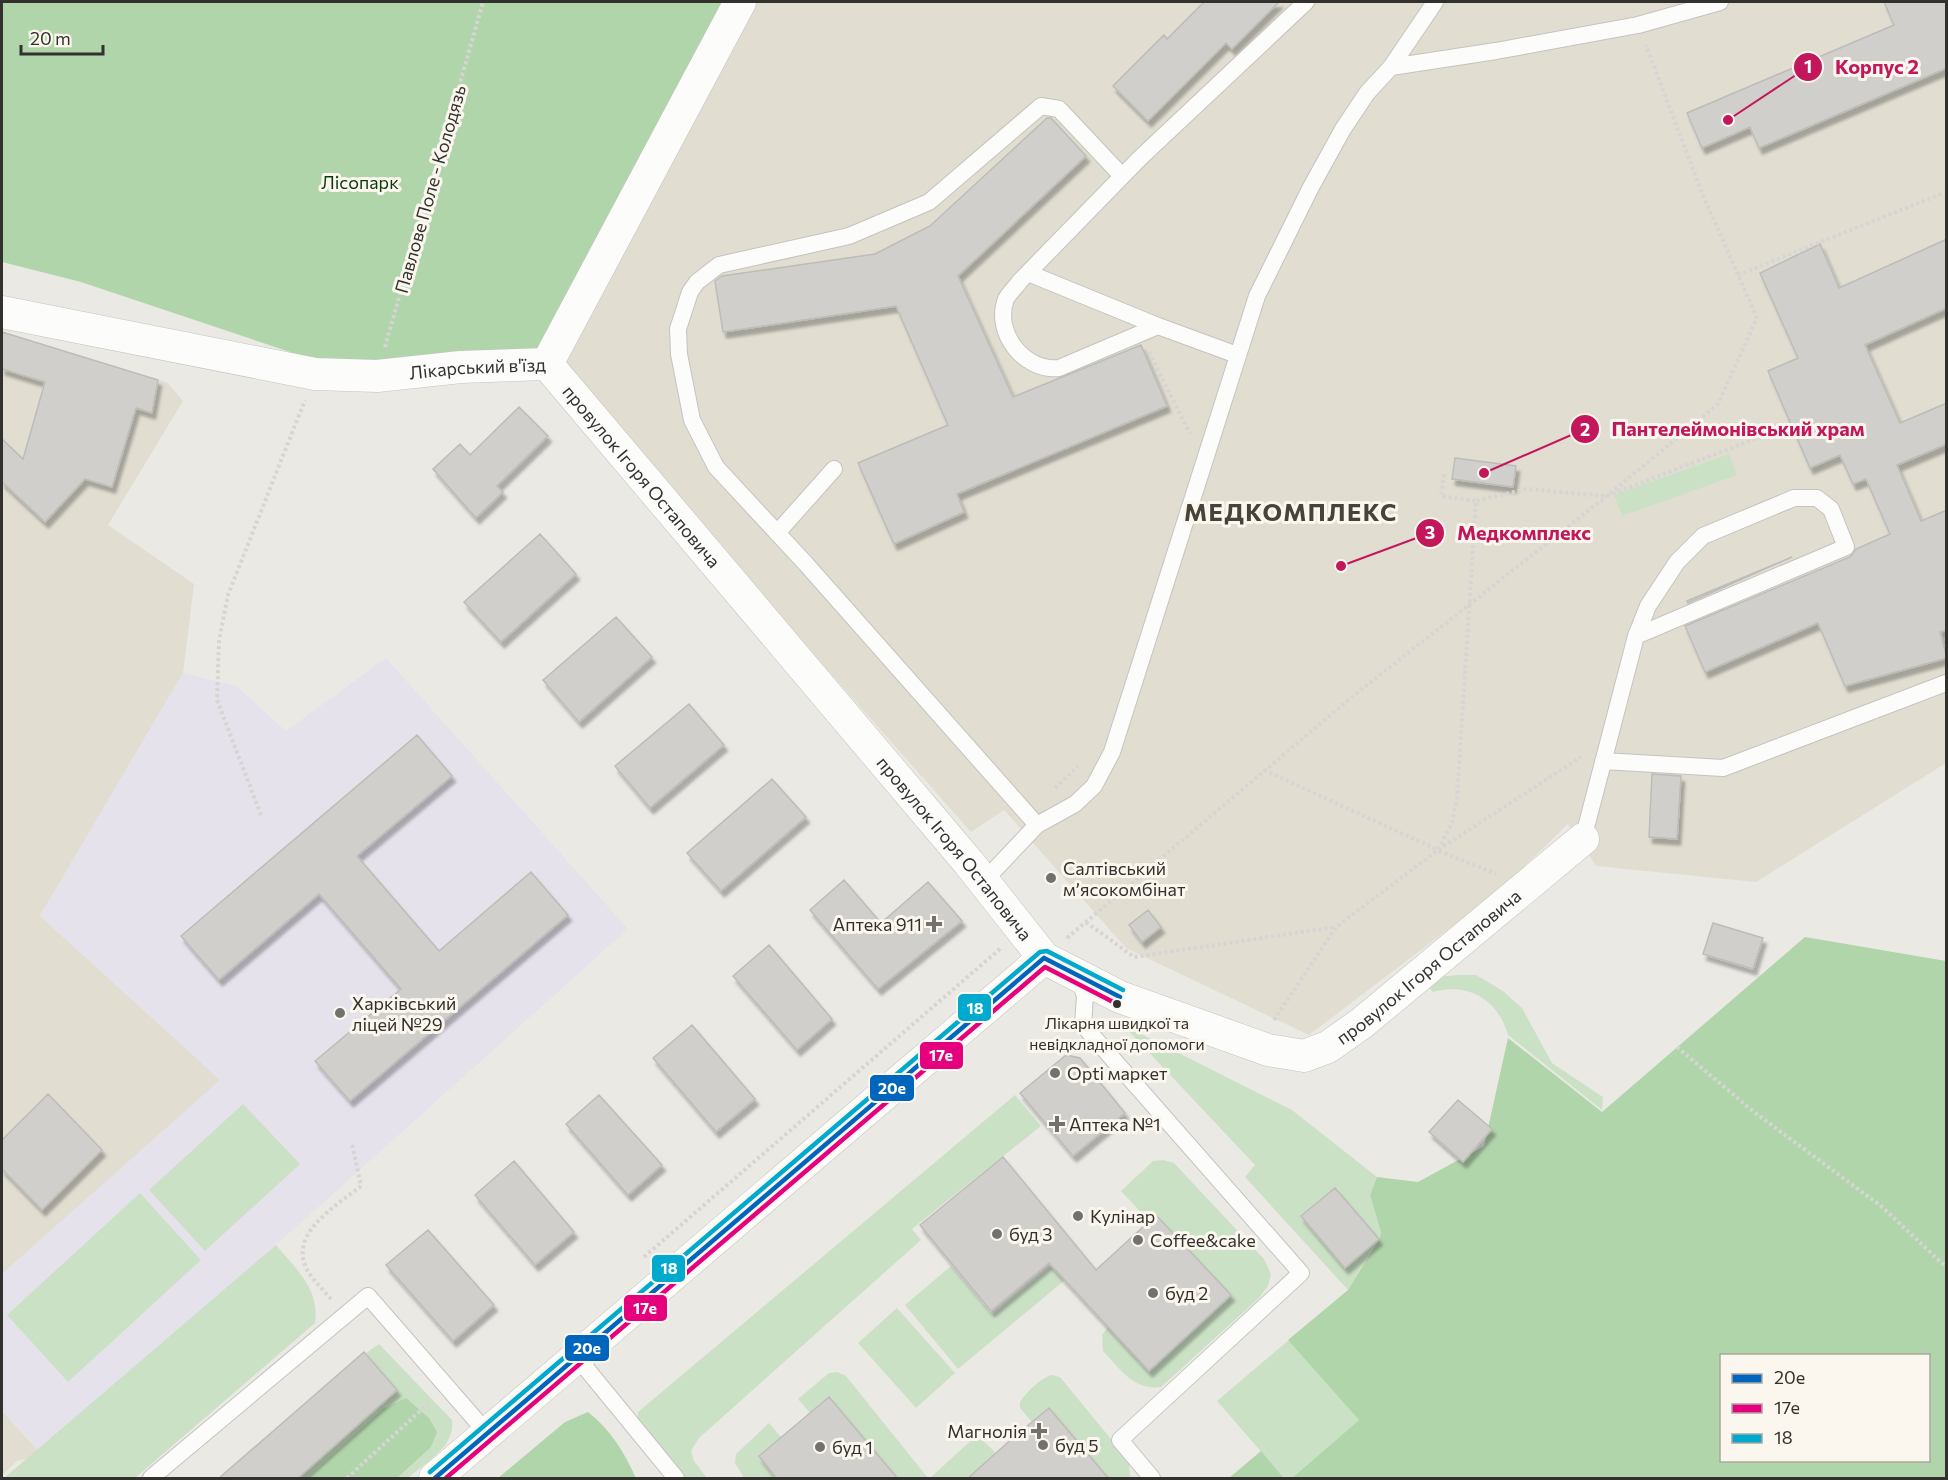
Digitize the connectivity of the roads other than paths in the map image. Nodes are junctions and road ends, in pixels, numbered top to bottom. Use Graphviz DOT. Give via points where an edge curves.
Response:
graph roads {
  1 [pos="740,2"];
  2 [pos="1305,2"];
  3 [pos="1435,2"];
  4 [pos="1720,2"];
  5 [pos="1391,67"];
  6 [pos="1122,176"];
  7 [pos="1028,273"];
  8 [pos="2,312"];
  9 [pos="1158,326"];
  10 [pos="1237,355"];
  11 [pos="547,364"];
  12 [pos="834,469"];
  13 [pos="777,533"];
  14 [pos="1636,636"];
  15 [pos="1947,683"];
  16 [pos="1603,761"];
  17 [pos="1032,819"];
  18 [pos="1582,839"];
  19 [pos="984,881"];
  20 [pos="1044,958"];
  21 [pos="1078,975"];
  22 [pos="576,1356"];
  23 [pos="487,1433"];
  24 [pos="151,1479"];
  25 [pos="435,1479"];
  26 [pos="676,1479"];
  27 [pos="1152,1479"];
  1 -- 11 [label="street, Лікарський в'їзд"];
  2 -- 6 [label="lane"];
  3 -- 5 [label="lane"];
  4 -- 5 [label="lane" via="1638,25"];
  5 -- 10 [label="lane" via="1367,93 1343,129 1311,187 1262,286"];
  6 -- 7 [label="lane"];
  6 -- 13 [label="lane" via="1059,109 1041,106 929,202 849,236 719,265 697,282 678,329 692,420 716,467"];
  7 -- 9 [label="lane"];
  7 -- 9 [label="lane" via="1006,298 1004,318 1013,347 1039,367 1059,368"];
  8 -- 11 [label="street, Лікарський в'їзд" via="315,374 376,376"];
  9 -- 10 [label="lane"];
  10 -- 17 [label="lane" via="1112,752 1094,786 1075,804"];
  11 -- 19 [label="street, провулок Ігоря Остаповича"];
  12 -- 13 [label="lane"];
  13 -- 17 [label="lane"];
  14 -- 14 [label="lane" via="1846,548 1831,509 1816,498 1794,498 1703,536 1677,562 1648,606"];
  14 -- 16 [label="lane"];
  15 -- 16 [label="lane" via="1724,768"];
  16 -- 18 [label="lane"];
  17 -- 19 [label="lane"];
  18 -- 21 [label="street, провулок Ігоря Остаповича" via="1362,1023 1328,1047 1304,1056 1257,1046 1120,997"];
  19 -- 20 [label="street, провулок Ігоря Остаповича"];
  20 -- 21 [label="street, провулок Ігоря Остаповича"];
  20 -- 22 [label="street"];
  21 -- 27 [label="lane" via="1085,996 1083,1025 1301,1273 1120,1440"];
  22 -- 23 [label="street"];
  22 -- 26 [label="lane"];
  23 -- 24 [label="lane" via="368,1296"];
  23 -- 25 [label="street"];
}
